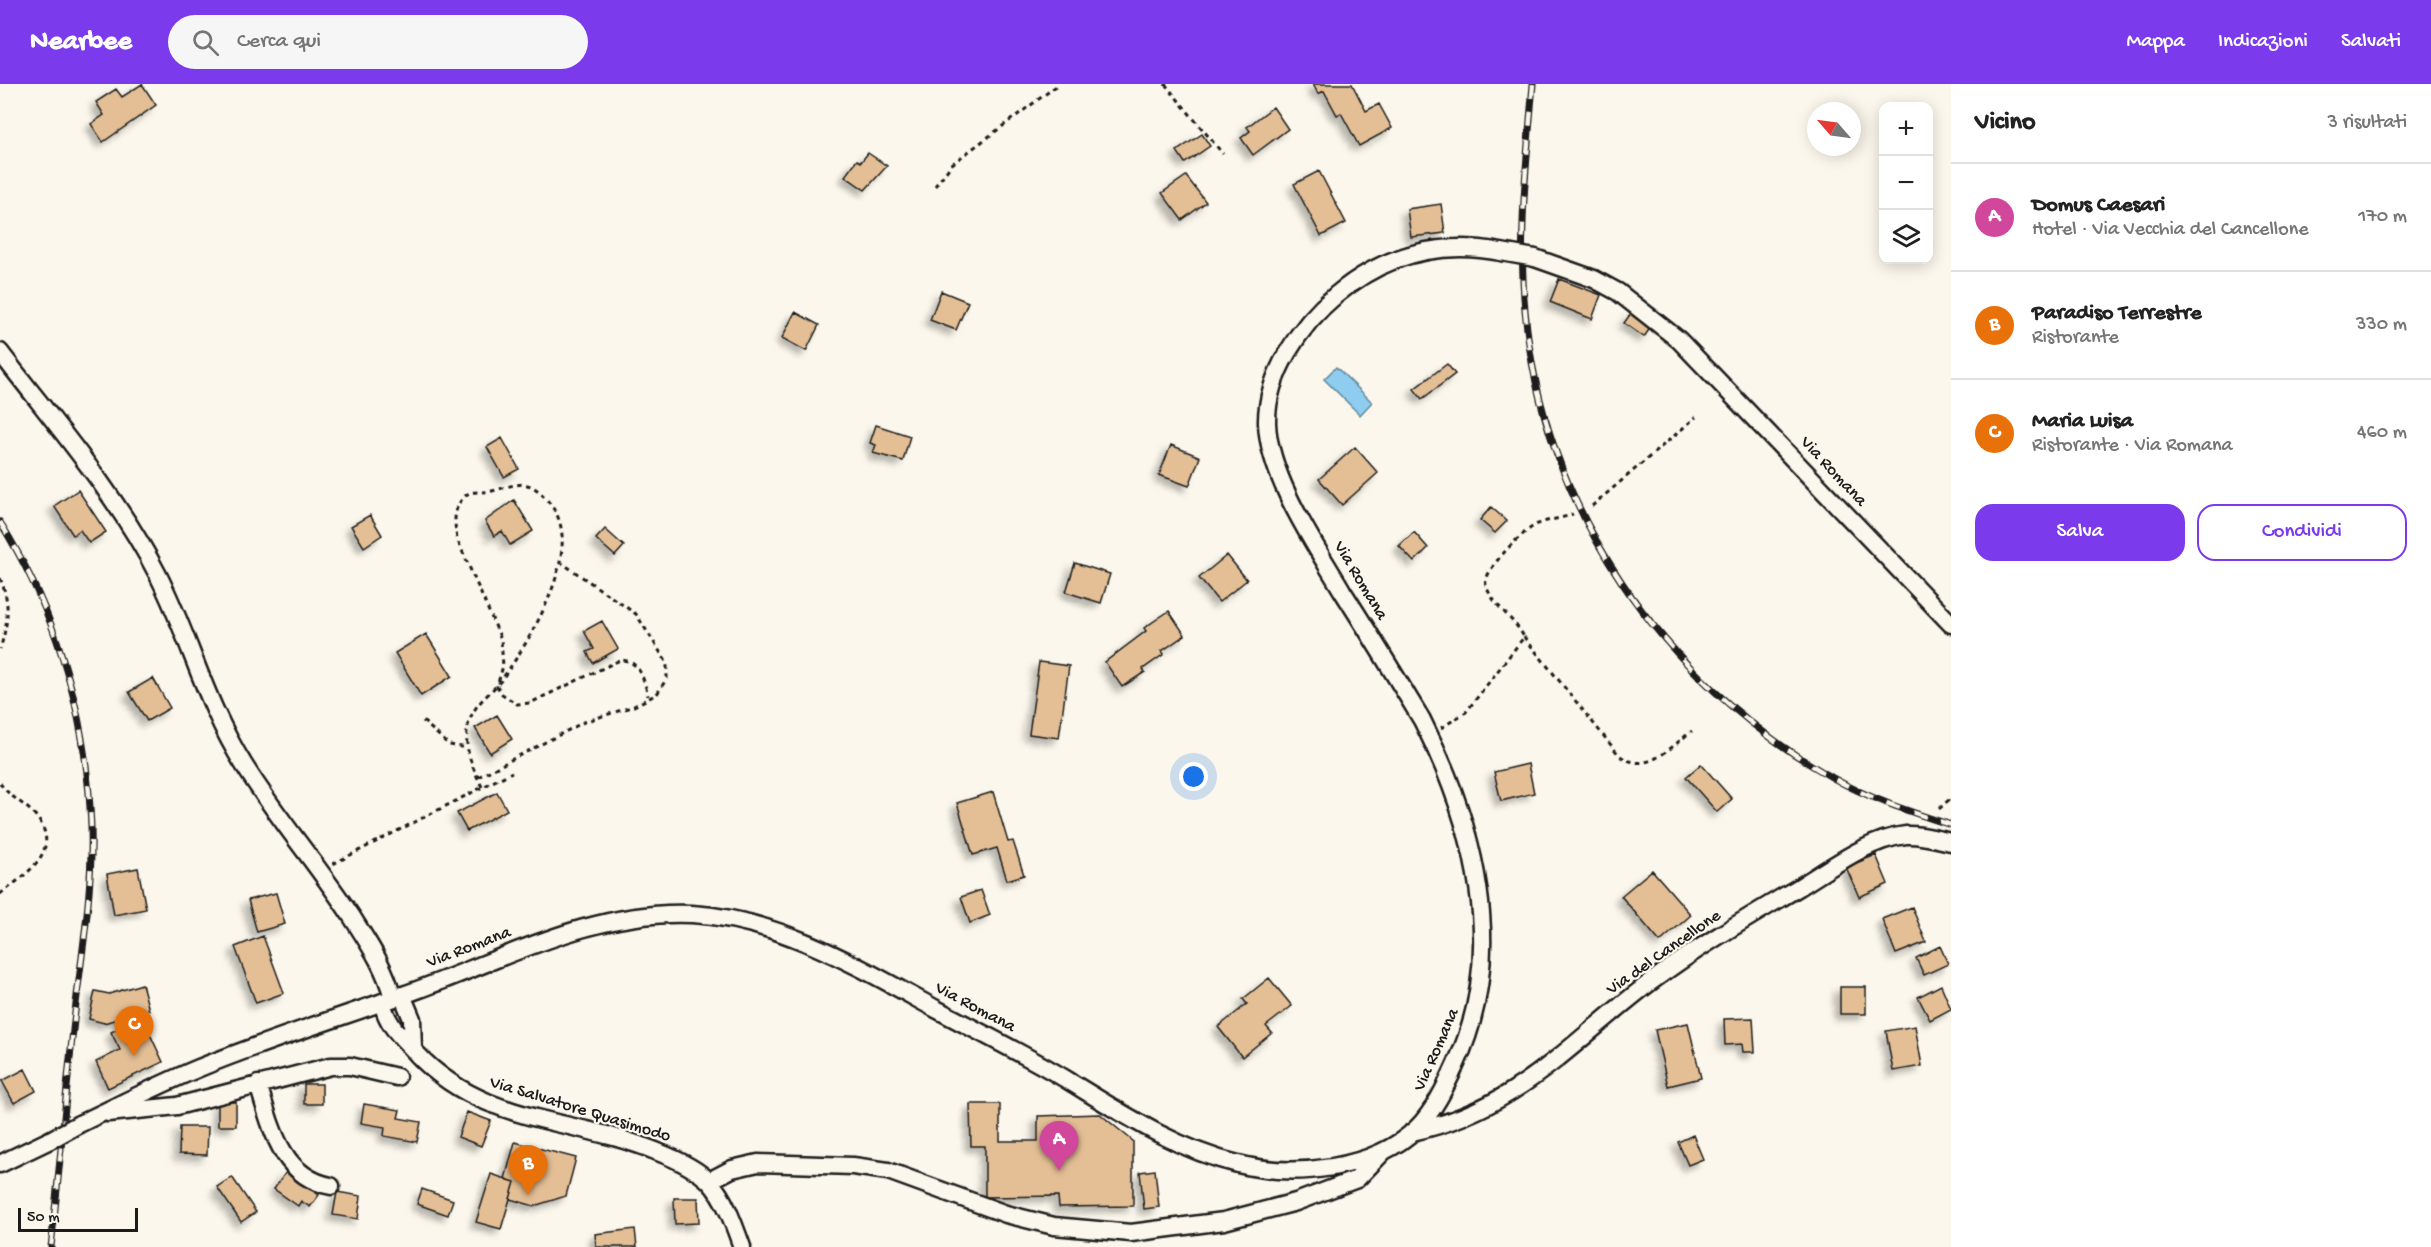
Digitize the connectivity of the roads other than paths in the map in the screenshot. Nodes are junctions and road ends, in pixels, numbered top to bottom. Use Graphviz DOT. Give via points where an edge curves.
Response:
graph roads {
  1 [pos="0,352"];
  2 [pos="1951,624"];
  3 [pos="1951,842"];
  4 [pos="392,998"];
  5 [pos="413,1049"];
  6 [pos="397,1077"];
  7 [pos="258,1084"];
  8 [pos="101,1114"];
  9 [pos="1412,1132"];
  10 [pos="1383,1152"];
  11 [pos="0,1164"];
  12 [pos="709,1181"];
  13 [pos="332,1186"];
  14 [pos="742,1247"];
  1 -- 4 [label="street" via="81,455 140,543 164,588 226,735 379,961"];
  2 -- 9 [label="street, Via Romana, bridge" via="1679,340 1618,292 1594,279 1535,258 1456,246 1390,262 1333,297 1293,344 1276,375 1268,407 1269,440 1293,508 1429,734 1449,778 1473,861 1482,915 1480,992 1471,1029 1451,1075 1429,1113"];
  3 -- 9 [label="street, Via del Cancellone" via="1907,835 1847,858 1651,982 1507,1096 1455,1121"];
  4 -- 5 [label="street" via="412,1019"];
  4 -- 5 [label="street, Via Salvatore Quasimodo" via="393,1030"];
  4 -- 8 [label="street, Via Romana" via="194,1070"];
  4 -- 10 [label="street, Via Romana" via="541,942 603,925 670,915 726,918 794,938 835,956 1052,1071 1144,1126 1210,1156 1252,1167 1289,1169 1347,1163"];
  5 -- 12 [label="street, Via Salvatore Quasimodo" via="441,1077 480,1101 644,1146"];
  6 -- 7 [label="street" via="350,1066 331,1066"];
  7 -- 8 [label="street" via="165,1109"];
  7 -- 13 [label="street" via="276,1140 288,1160 316,1184"];
  8 -- 11 [label="street, Via Romana, bridge"];
  9 -- 10 [label="street, Via Romana"];
  10 -- 12 [label="street" via="1357,1179 1296,1202 1224,1221 1131,1233 1054,1226 1006,1214 888,1171 853,1166 758,1163 732,1169"];
  12 -- 14 [label="street, Via Salvatore Quasimodo" via="724,1203"];
}
